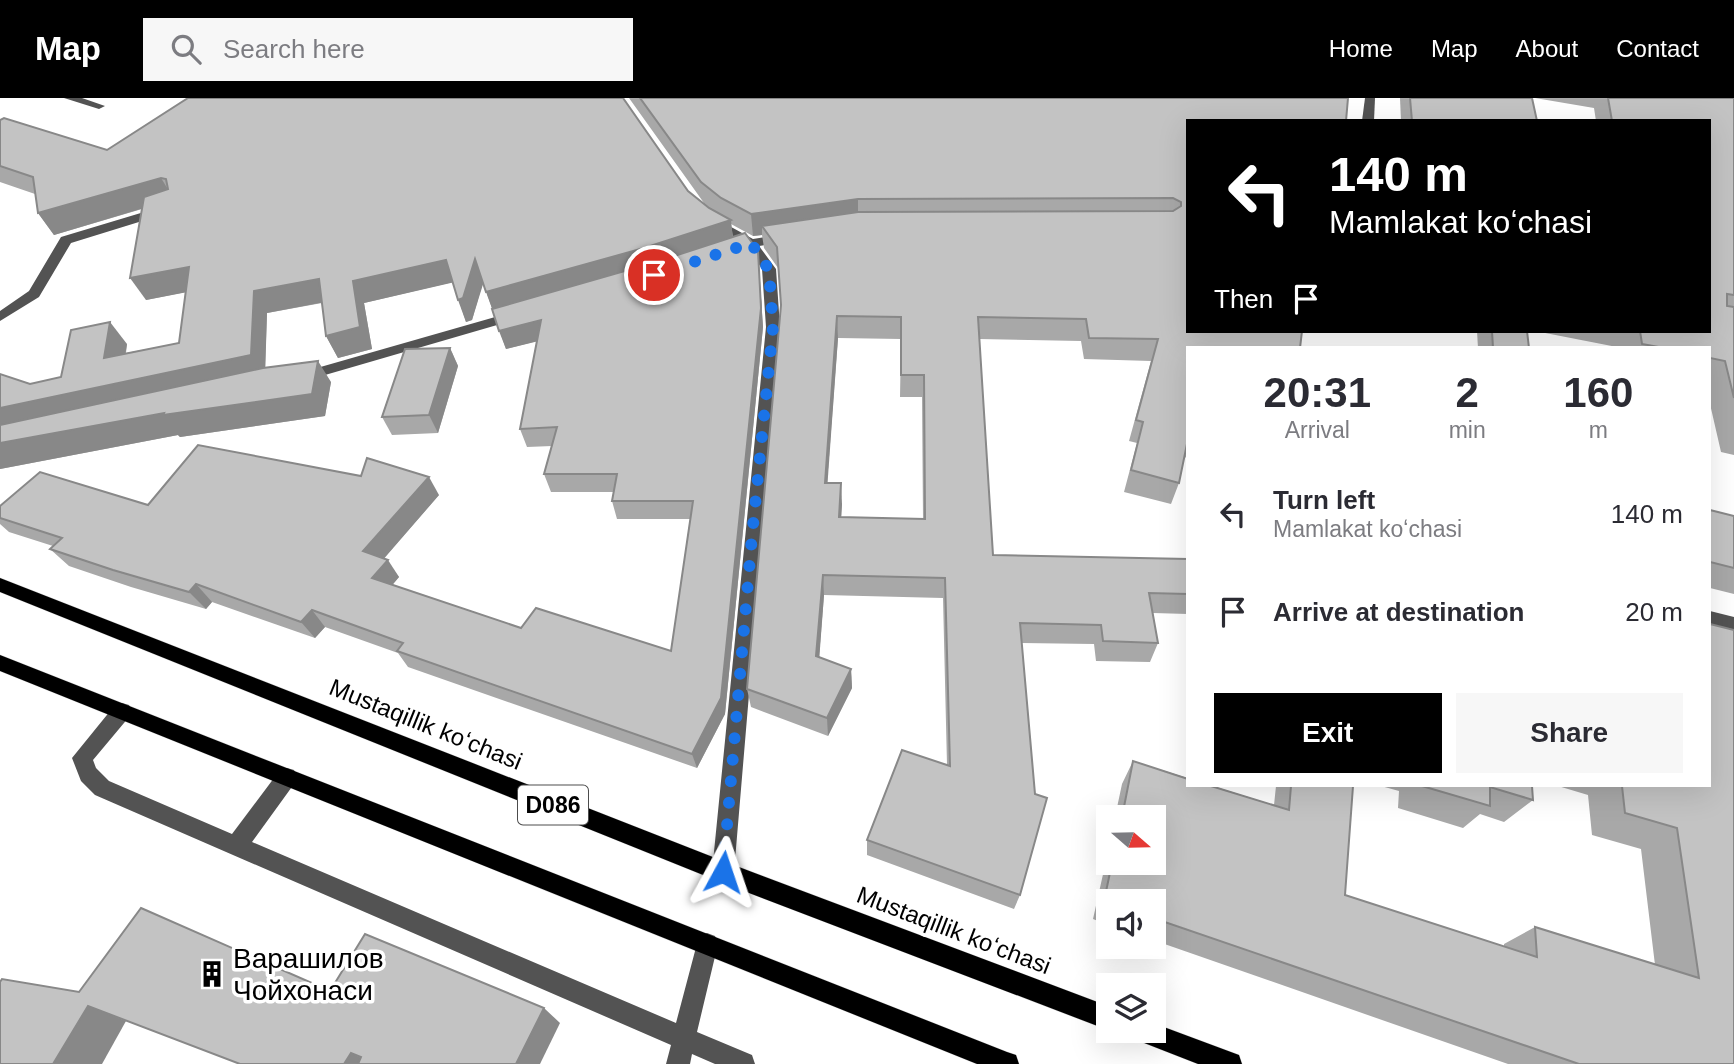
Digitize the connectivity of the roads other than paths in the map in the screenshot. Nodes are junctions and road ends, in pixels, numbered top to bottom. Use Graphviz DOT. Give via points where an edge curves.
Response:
graph roads {
  1 [pos="69,98"];
  2 [pos="1370,98"];
  3 [pos="99,106"];
  4 [pos="1368,119"];
  5 [pos="175,206"];
  6 [pos="698,208"];
  7 [pos="804,235"];
  8 [pos="751,243"];
  9 [pos="714,255"];
  10 [pos="534,310"];
  11 [pos="0,317"];
  12 [pos="291,379"];
  13 [pos="0,585"];
  14 [pos="1711,618"];
  15 [pos="1734,624"];
  16 [pos="0,663"];
  17 [pos="122,711"];
  18 [pos="287,777"];
  19 [pos="236,846"];
  20 [pos="723,872"];
  21 [pos="707,944"];
  22 [pos="1096,1013"];
  23 [pos="684,1039"];
  24 [pos="1166,1040"];
  25 [pos="678,1064"];
  26 [pos="743,1064"];
  27 [pos="1007,1064"];
  28 [pos="1230,1064"];
  1 -- 3 [label="street"];
  2 -- 4 [label="street"];
  5 -- 11 [label="street" via="66,240 34,294"];
  6 -- 8 [label="street"];
  7 -- 8 [label="street"];
  8 -- 9 [label="street"];
  8 -- 20 [label="street" via="769,270 773,327"];
  10 -- 12 [label="street"];
  13 -- 20 [label="main road, Mustaqillik koʻchasi / D086"];
  14 -- 15 [label="street"];
  16 -- 17 [label="main road"];
  17 -- 18 [label="main road"];
  17 -- 19 [label="street" via="82,758 88,774 102,788"];
  18 -- 19 [label="street"];
  18 -- 21 [label="main road"];
  19 -- 23 [label="street"];
  20 -- 22 [label="main road, Mustaqillik koʻchasi / D086"];
  21 -- 23 [label="street"];
  21 -- 27 [label="main road"];
  23 -- 25 [label="street"];
  23 -- 26 [label="street"];
  24 -- 28 [label="main road"];
}
